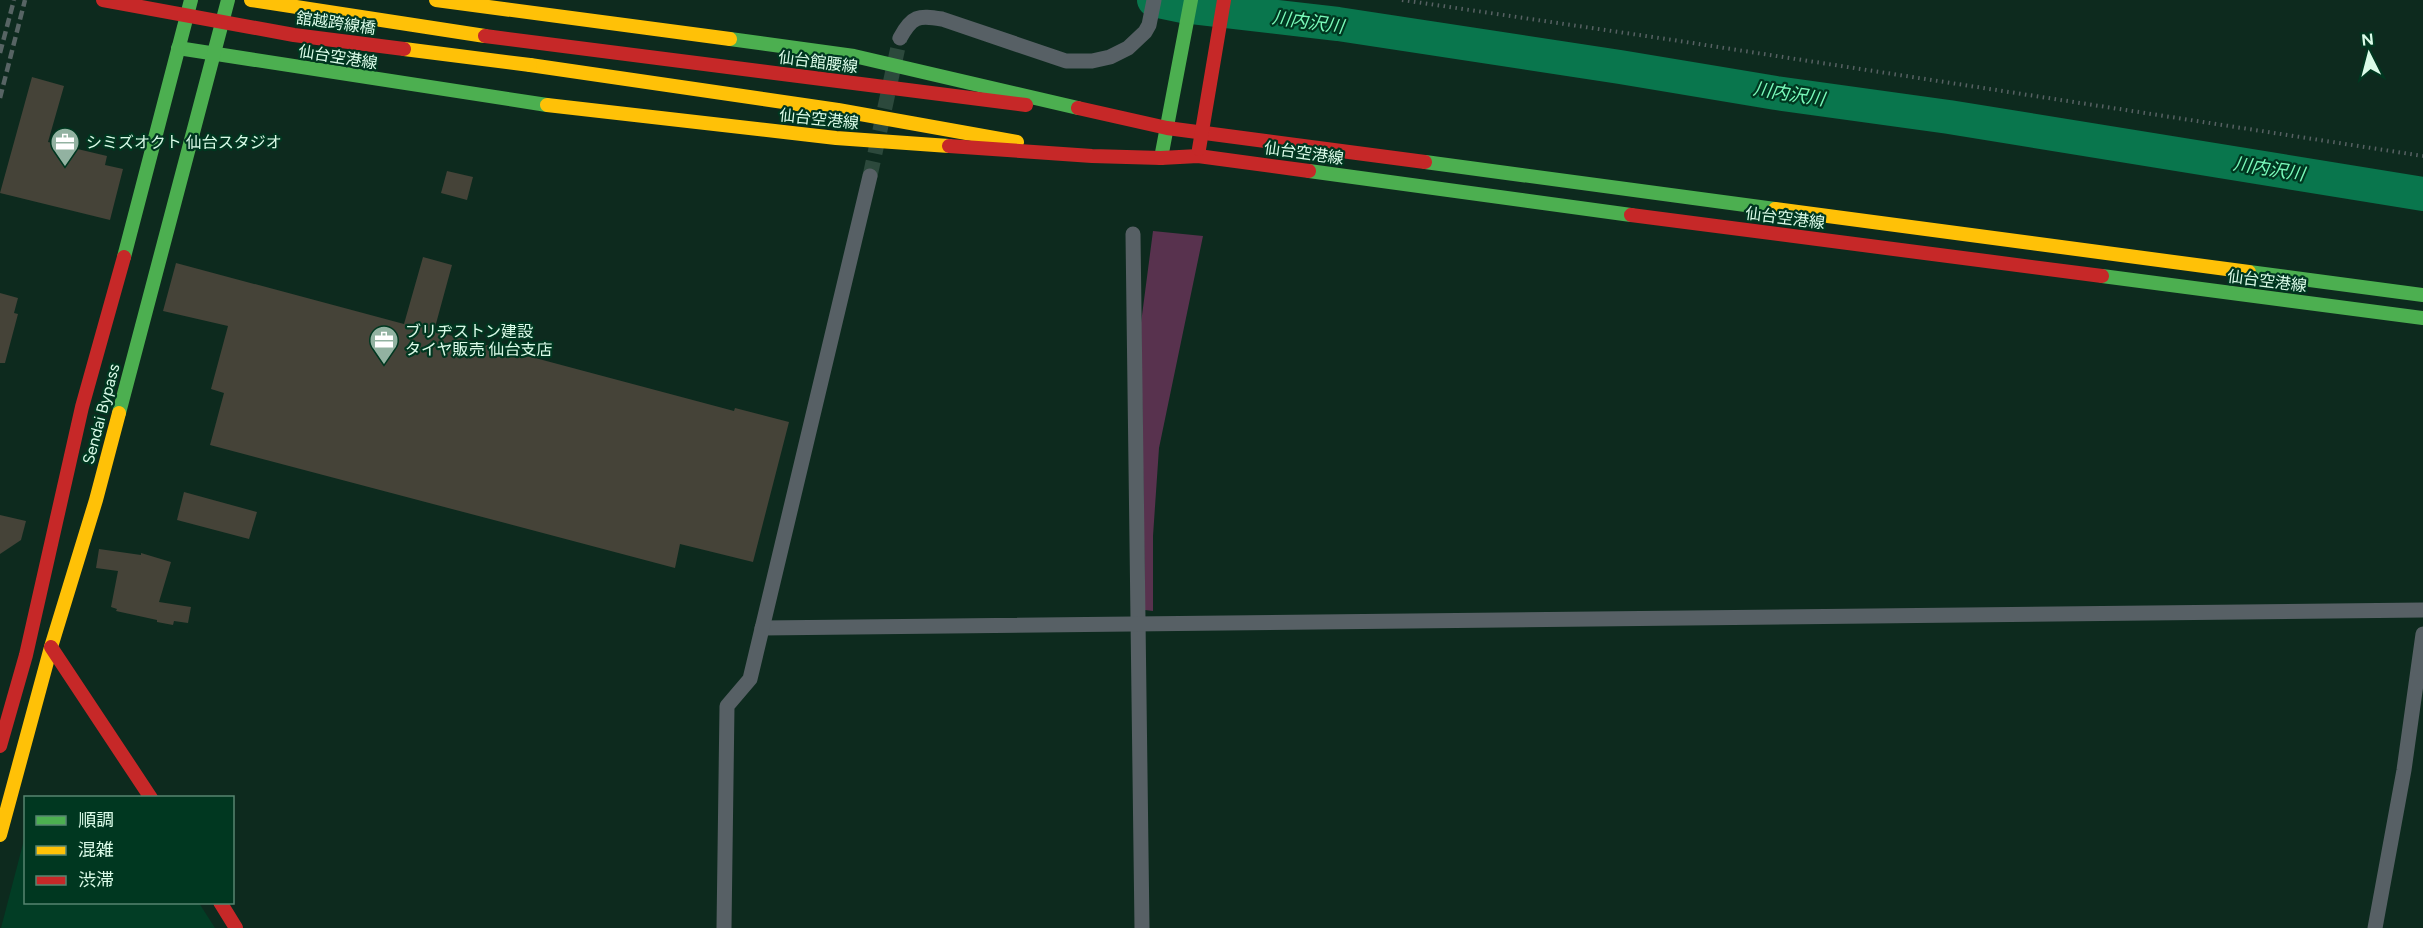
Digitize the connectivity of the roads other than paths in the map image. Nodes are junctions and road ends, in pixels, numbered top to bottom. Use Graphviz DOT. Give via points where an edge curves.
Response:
graph roads {
  1 [pos="103,0"];
  2 [pos="190,0"];
  3 [pos="228,0"];
  4 [pos="251,0"];
  5 [pos="436,0"];
  6 [pos="1154,0"];
  7 [pos="1191,0"];
  8 [pos="1224,0"];
  9 [pos="900,38"];
  10 [pos="533,44"];
  11 [pos="178,48"];
  12 [pos="214,54"];
  13 [pos="1099,114"];
  14 [pos="1167,128"];
  15 [pos="1200,131"];
  16 [pos="1092,156"];
  17 [pos="1198,156"];
  18 [pos="1161,158"];
  19 [pos="870,176"];
  20 [pos="1133,234"];
  21 [pos="2423,295"];
  22 [pos="2423,318"];
  23 [pos="2423,610"];
  24 [pos="1138,623"];
  25 [pos="762,628"];
  26 [pos="2423,634"];
  27 [pos="51,647"];
  28 [pos="0,746"];
  29 [pos="150,796"];
  30 [pos="0,835"];
  31 [pos="221,904"];
  32 [pos="236,928"];
  33 [pos="724,928"];
  34 [pos="1142,928"];
  35 [pos="2375,928"];
  1 -- 16 [label="main road, 舘越跨線橋, bridge" via="294,35 838,110"];
  2 -- 11 [label="main road, Sendai Bypass"];
  3 -- 12 [label="main road, Sendai Bypass"];
  4 -- 10 [label="main road, 舘越跨線橋"];
  5 -- 13 [label="main road, 仙台空港線" via="854,56"];
  6 -- 9 [label="street" via="1145,32 1128,48 1092,61 1066,61 924,16 914,20"];
  7 -- 14 [label="main road"];
  8 -- 15 [label="main road"];
  10 -- 13 [label="main road, 仙台館腰線"];
  11 -- 12 [label="main road, 仙台空港線"];
  11 -- 28 [label="main road, Sendai Bypass" via="82,407 26,655"];
  12 -- 16 [label="main road, 仙台空港線" via="523,102 836,138"];
  12 -- 27 [label="main road, Sendai Bypass" via="96,500"];
  13 -- 14 [label="main road, 仙台空港線"];
  14 -- 15 [label="main road, 仙台空港線"];
  14 -- 18 [label="main road"];
  15 -- 17 [label="main road"];
  15 -- 21 [label="main road, 仙台空港線"];
  16 -- 18 [label="main road, 仙台空港線"];
  17 -- 18 [label="main road, 仙台空港線"];
  17 -- 22 [label="main road, 仙台空港線"];
  19 -- 25 [label="street"];
  20 -- 24 [label="street"];
  23 -- 24 [label="street"];
  24 -- 25 [label="street"];
  24 -- 34 [label="street"];
  25 -- 33 [label="street" via="750,679 727,706"];
  26 -- 35 [label="street" via="2404,771"];
  27 -- 29 [label="main road"];
  27 -- 30 [label="main road, Sendai Bypass"];
  31 -- 32 [label="main road"];
}
